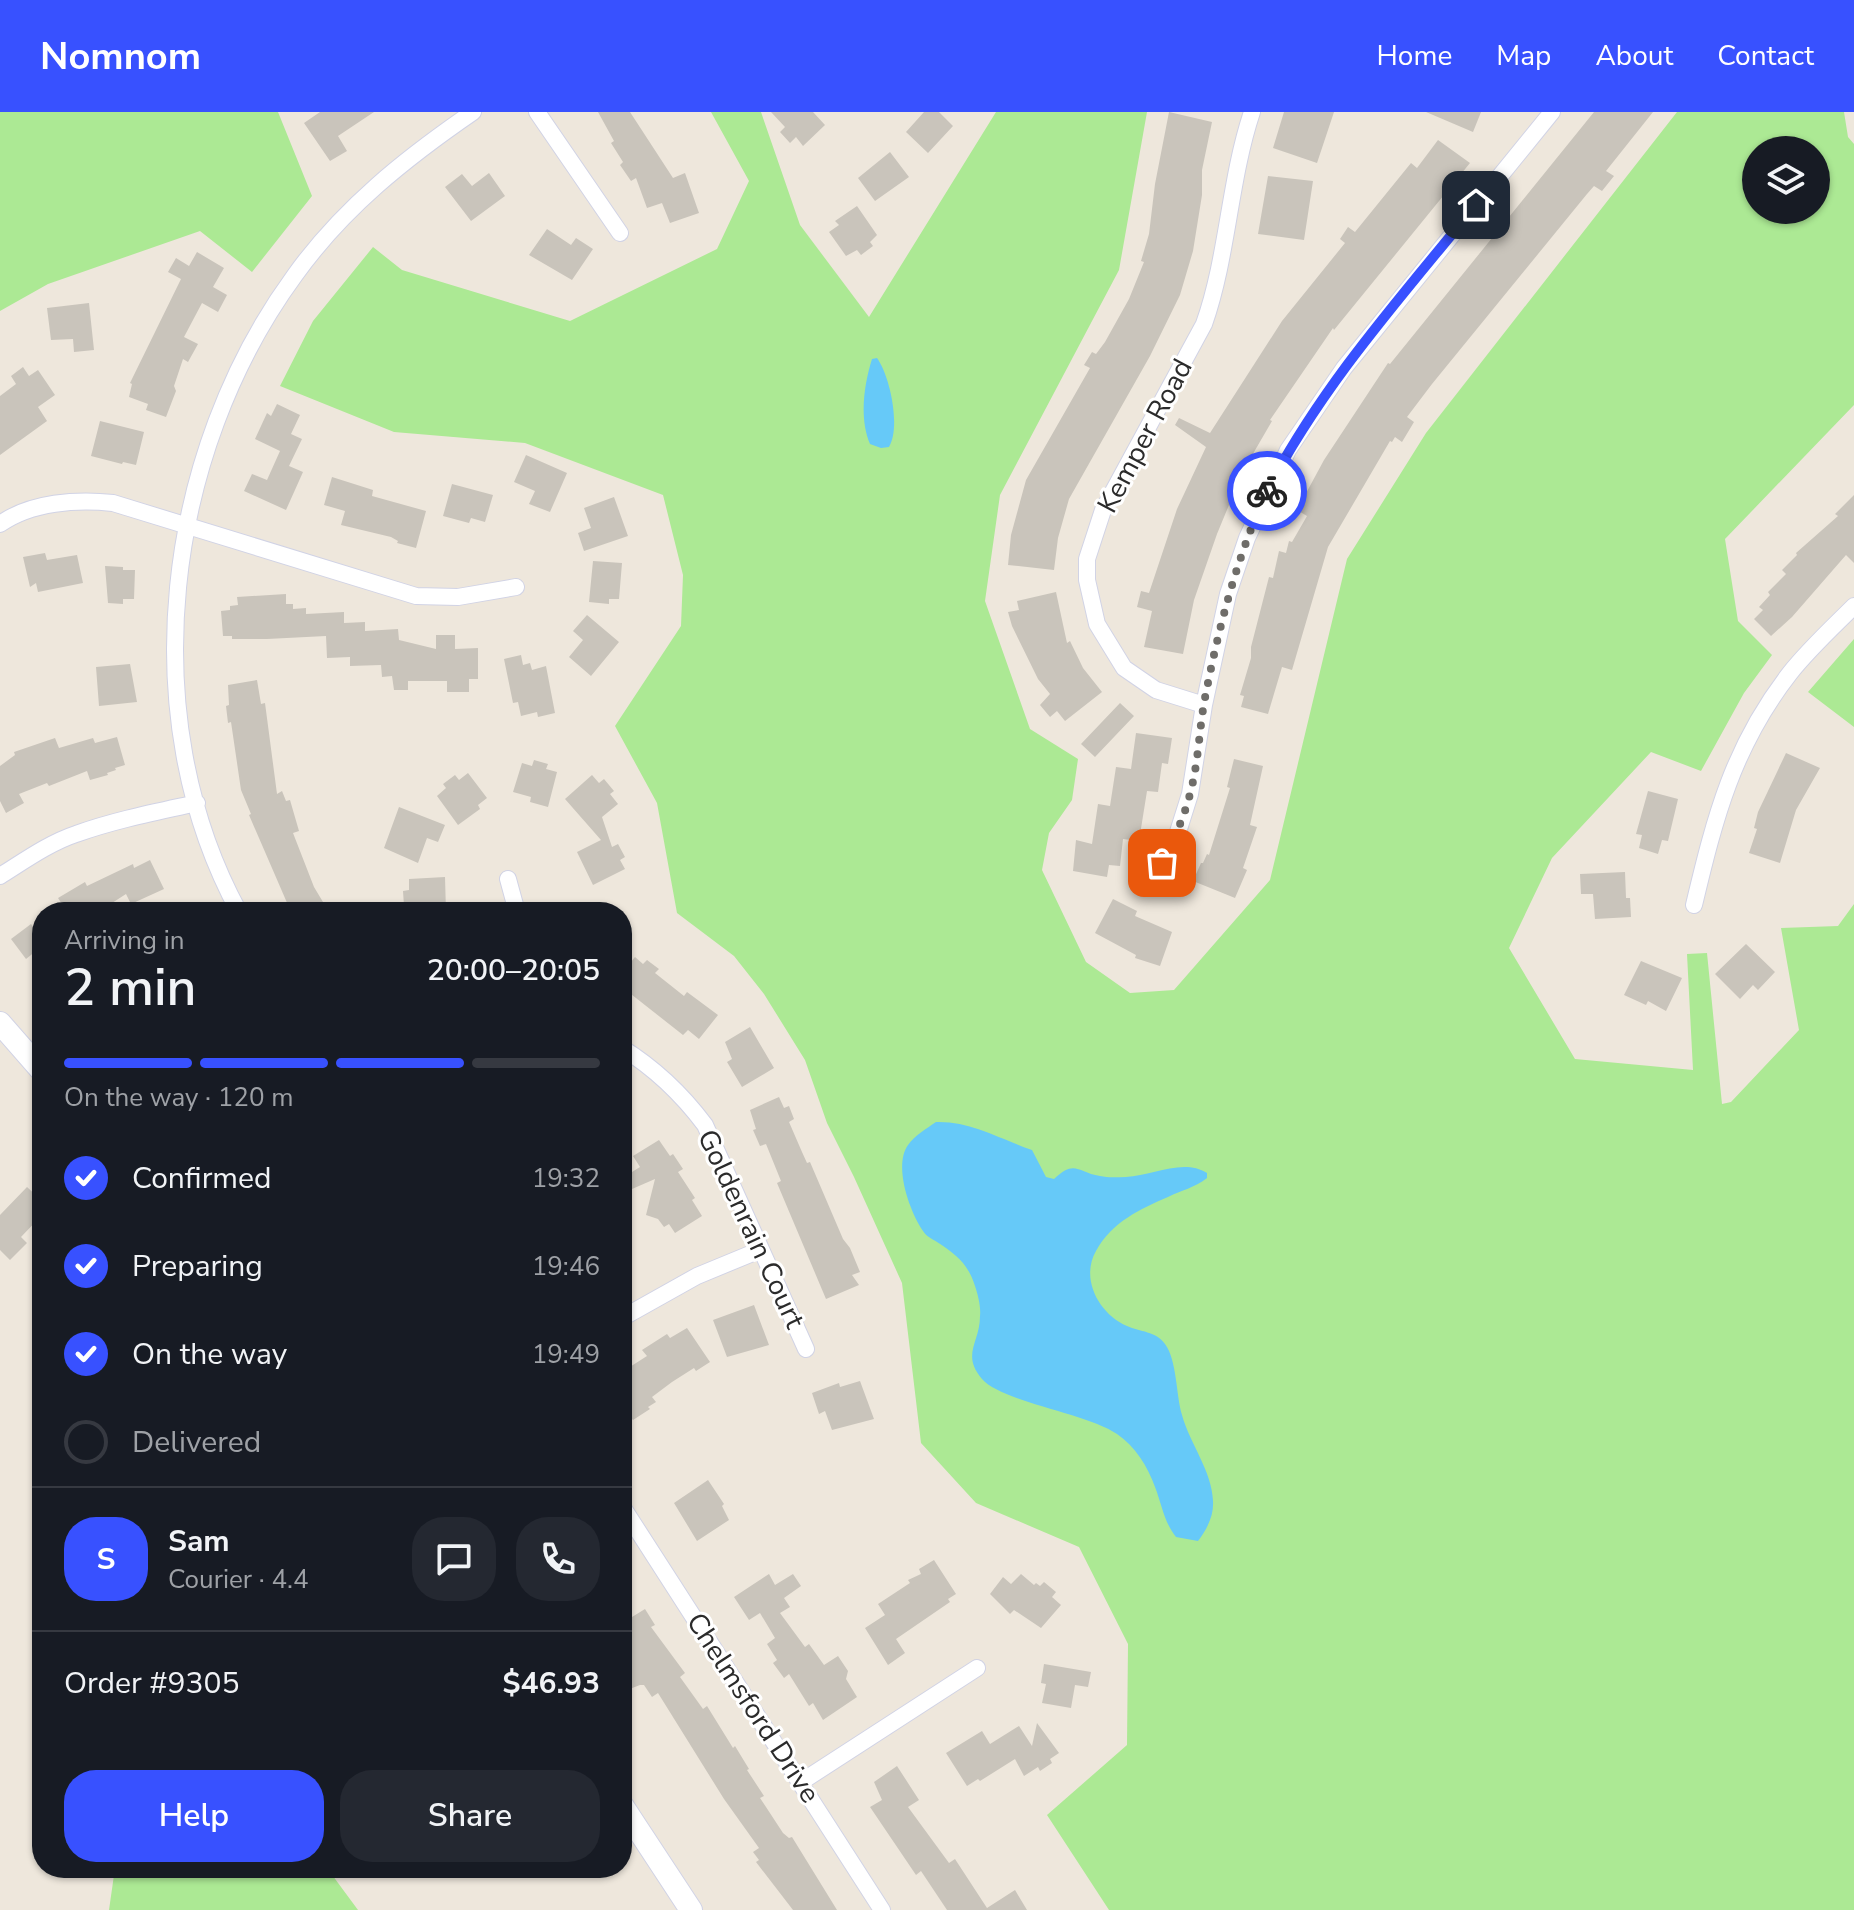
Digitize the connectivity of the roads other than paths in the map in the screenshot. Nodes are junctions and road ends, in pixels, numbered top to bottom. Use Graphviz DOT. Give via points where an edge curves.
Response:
graph roads {
  1 [pos="473,112"];
  2 [pos="537,112"];
  3 [pos="1252,112"];
  4 [pos="1552,112"];
  5 [pos="620,233"];
  6 [pos="0,524"];
  7 [pos="187,525"];
  8 [pos="516,587"];
  9 [pos="1854,606"];
  10 [pos="1204,705"];
  11 [pos="197,803"];
  12 [pos="1162,863"];
  13 [pos="0,876"];
  14 [pos="508,879"];
  15 [pos="235,902"];
  16 [pos="514,902"];
  17 [pos="1694,905"];
  18 [pos="0,1023"];
  19 [pos="632,1055"];
  20 [pos="32,1060"];
  21 [pos="760,1250"];
  22 [pos="632,1312"];
  23 [pos="806,1349"];
  24 [pos="632,1521"];
  25 [pos="977,1668"];
  26 [pos="801,1782"];
  27 [pos="632,1820"];
  28 [pos="691,1910"];
  29 [pos="882,1910"];
  1 -- 7 [label="street" via="374,187 295,274 257,333 228,393 205,452"];
  2 -- 5 [label="street"];
  3 -- 10 [label="street, Kemper Road" via="1204,324 1103,510 1087,559 1097,624 1124,668 1156,690"];
  4 -- 10 [label="street" via="1344,368 1288,450 1228,594"];
  6 -- 7 [label="street" via="35,509 88,500"];
  7 -- 8 [label="street" via="416,596 458,597"];
  7 -- 11 [label="street" via="175,633 184,746"];
  9 -- 17 [label="street" via="1791,672 1742,748 1715,817"];
  10 -- 12 [label="street" via="1190,794"];
  11 -- 13 [label="street" via="73,835"];
  11 -- 15 [label="street"];
  14 -- 16 [label="street"];
  18 -- 20 [label="street"];
  19 -- 21 [label="street, Goldenrain Court" via="682,1095 705,1125"];
  21 -- 22 [label="street" via="697,1276"];
  21 -- 23 [label="street, Goldenrain Court"];
  24 -- 26 [label="street, Chelmsford Drive"];
  25 -- 26 [label="street"];
  26 -- 29 [label="street, Chelmsford Drive"];
  27 -- 28 [label="street"];
}
